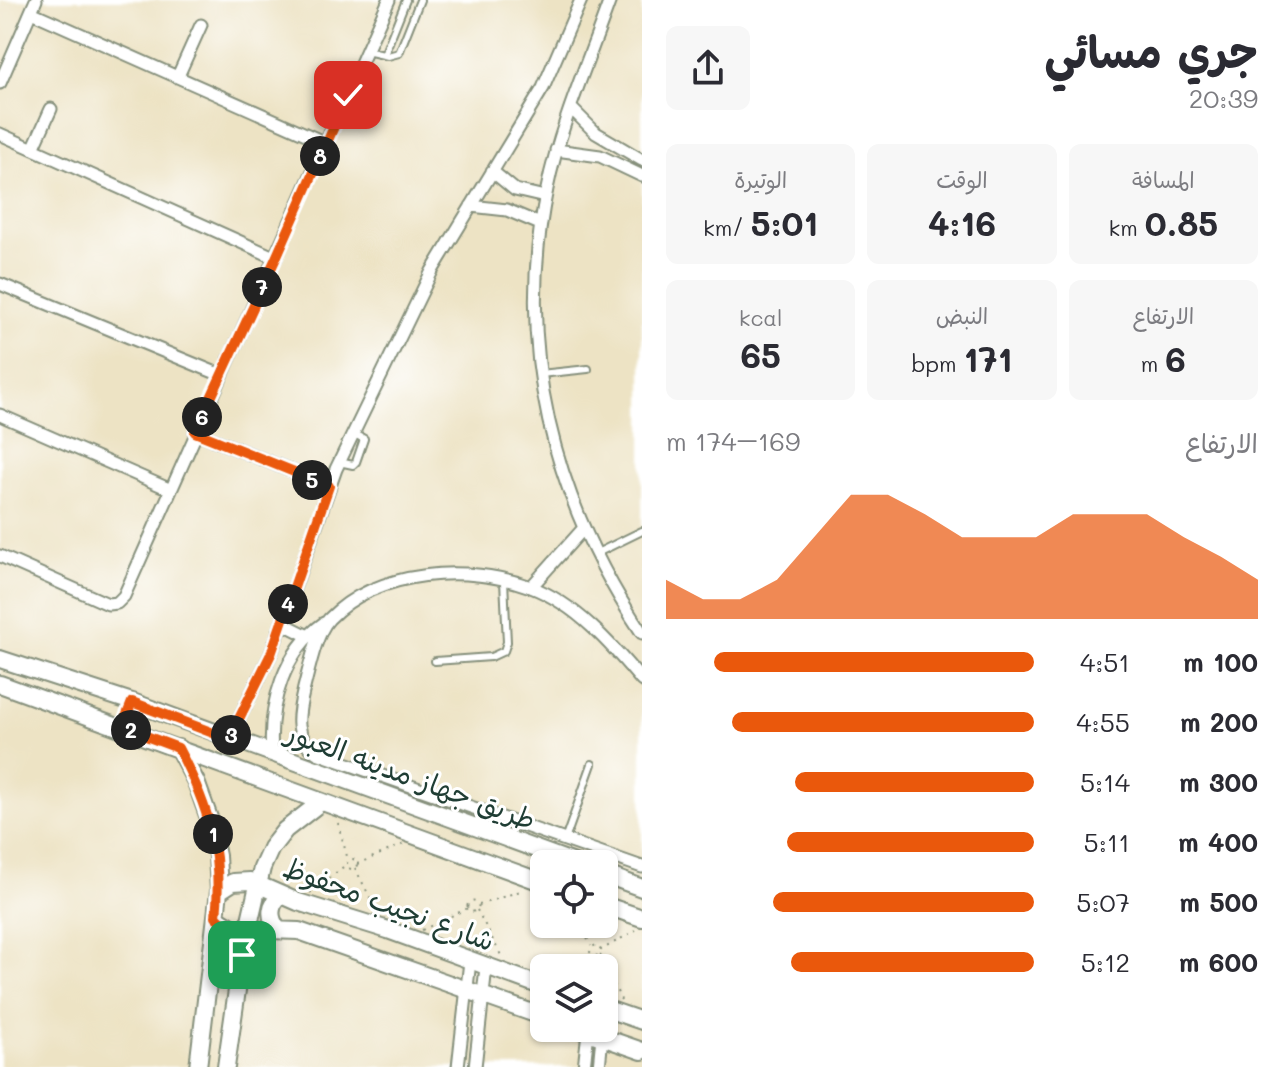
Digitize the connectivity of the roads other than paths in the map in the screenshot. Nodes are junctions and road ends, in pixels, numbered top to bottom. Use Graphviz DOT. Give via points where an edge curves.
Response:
graph roads {
  1 [pos="389,0"];
  2 [pos="406,0"];
  3 [pos="420,0"];
  4 [pos="581,0"];
  5 [pos="610,0"];
  6 [pos="34,6"];
  7 [pos="201,25"];
  8 [pos="366,51"];
  9 [pos="384,55"];
  10 [pos="178,76"];
  11 [pos="0,83"];
  12 [pos="571,108"];
  13 [pos="51,109"];
  14 [pos="0,134"];
  15 [pos="326,143"];
  16 [pos="33,149"];
  17 [pos="556,150"];
  18 [pos="642,160"];
  19 [pos="492,171"];
  20 [pos="642,176"];
  21 [pos="545,197"];
  22 [pos="471,206"];
  23 [pos="540,224"];
  24 [pos="276,258"];
  25 [pos="0,284"];
  26 [pos="588,369"];
  27 [pos="540,374"];
  28 [pos="221,375"];
  29 [pos="0,415"];
  30 [pos="195,432"];
  31 [pos="329,486"];
  32 [pos="169,489"];
  33 [pos="583,529"];
  34 [pos="642,531"];
  35 [pos="595,554"];
  36 [pos="0,556"];
  37 [pos="504,581"];
  38 [pos="531,587"];
  39 [pos="327,621"];
  40 [pos="282,623"];
  41 [pos="642,633"];
  42 [pos="306,635"];
  43 [pos="0,659"];
  44 [pos="435,661"];
  45 [pos="642,681"];
  46 [pos="0,684"];
  47 [pos="257,684"];
  48 [pos="278,693"];
  49 [pos="132,702"];
  50 [pos="122,727"];
  51 [pos="229,739"];
  52 [pos="178,748"];
  53 [pos="272,753"];
  54 [pos="592,764"];
  55 [pos="327,804"];
  56 [pos="466,824"];
  57 [pos="565,840"];
  58 [pos="538,850"];
  59 [pos="456,852"];
  60 [pos="642,867"];
  61 [pos="530,878"];
  62 [pos="618,879"];
  63 [pos="258,884"];
  64 [pos="642,888"];
  65 [pos="219,891"];
  66 [pos="281,895"];
  67 [pos="618,910"];
  68 [pos="216,917"];
  69 [pos="642,918"];
  70 [pos="277,928"];
  71 [pos="247,931"];
  72 [pos="478,964"];
  73 [pos="530,982"];
  74 [pos="466,990"];
  75 [pos="483,996"];
  76 [pos="530,1012"];
  77 [pos="587,1042"];
  78 [pos="591,1042"];
  79 [pos="616,1042"];
  80 [pos="642,1051"];
  81 [pos="198,1067"];
  82 [pos="226,1067"];
  83 [pos="458,1067"];
  84 [pos="475,1067"];
  85 [pos="584,1067"];
  86 [pos="599,1067"];
  1 -- 8 [label="street"];
  2 -- 9 [label="lane"];
  3 -- 9 [label="lane" via="403,48"];
  4 -- 19 [label="street" via="543,88"];
  5 -- 12 [label="street"];
  6 -- 10 [label="street"];
  6 -- 11 [label="street"];
  7 -- 10 [label="street"];
  8 -- 9 [label="lane"];
  8 -- 15 [label="street"];
  10 -- 15 [label="street"];
  12 -- 17 [label="street"];
  12 -- 18 [label="street" via="596,133"];
  13 -- 16 [label="street"];
  14 -- 16 [label="street"];
  15 -- 24 [label="street"];
  16 -- 24 [label="street"];
  17 -- 20 [label="street" via="600,156"];
  17 -- 21 [label="street"];
  19 -- 21 [label="street" via="515,190"];
  19 -- 22 [label="street"];
  21 -- 23 [label="street"];
  22 -- 23 [label="street" via="507,210"];
  22 -- 31 [label="street" via="432,271"];
  23 -- 27 [label="street" via="535,299"];
  24 -- 28 [label="street"];
  25 -- 28 [label="street"];
  26 -- 27 [label="lane"];
  27 -- 33 [label="street" via="555,448"];
  28 -- 30 [label="street"];
  29 -- 32 [label="street"];
  30 -- 31 [label="street"];
  30 -- 32 [label="street"];
  31 -- 40 [label="street"];
  32 -- 36 [label="street" via="117,603 108,604"];
  33 -- 35 [label="street"];
  33 -- 38 [label="street"];
  34 -- 35 [label="lane"];
  35 -- 41 [label="street"];
  37 -- 38 [label="street"];
  37 -- 39 [label="street" via="456,574 407,578 373,590"];
  37 -- 44 [label="lane" via="504,651 491,657"];
  38 -- 45 [label="street" via="582,618"];
  39 -- 42 [label="street"];
  39 -- 57 [label="street" via="298,714 309,747"];
  40 -- 42 [label="street"];
  40 -- 47 [label="street"];
  42 -- 48 [label="street"];
  43 -- 49 [label="street, طريق جهاز مدينه العبور"];
  46 -- 50 [label="street, طريق جهاز مدينه العبور"];
  47 -- 48 [label="street"];
  47 -- 51 [label="street"];
  48 -- 53 [label="street"];
  49 -- 50 [label="street"];
  49 -- 51 [label="street, طريق جهاز مدينه العبور"];
  50 -- 52 [label="street, طريق جهاز مدينه العبور"];
  51 -- 53 [label="street, طريق جهاز مدينه العبور"];
  52 -- 55 [label="street, طريق جهاز مدينه العبور"];
  52 -- 65 [label="street" via="209,818"];
  53 -- 56 [label="street, طريق جهاز مدينه العبور"];
  54 -- 57 [label="lane"];
  55 -- 59 [label="street, طريق جهاز مدينه العبور"];
  55 -- 63 [label="street" via="285,830"];
  56 -- 58 [label="street, طريق جهاز مدينه العبور"];
  56 -- 59 [label="street"];
  57 -- 60 [label="street"];
  59 -- 61 [label="street, طريق جهاز مدينه العبور"];
  62 -- 64 [label="street"];
  63 -- 65 [label="street, شارع نجيب محفوظ" via="241,880"];
  63 -- 66 [label="street, شارع نجيب محفوظ"];
  63 -- 71 [label="street"];
  65 -- 68 [label="street"];
  66 -- 70 [label="street" via="271,910"];
  66 -- 72 [label="street, شارع نجيب محفوظ"];
  67 -- 69 [label="street"];
  68 -- 71 [label="street"];
  68 -- 81 [label="street"];
  70 -- 71 [label="street, شارع نجيب محفوظ"];
  70 -- 74 [label="street, شارع نجيب محفوظ" via="299,931"];
  71 -- 82 [label="street"];
  72 -- 73 [label="street, شارع نجيب محفوظ"];
  72 -- 74 [label="street"];
  72 -- 75 [label="street"];
  74 -- 75 [label="street, شارع نجيب محفوظ"];
  74 -- 83 [label="street"];
  75 -- 76 [label="street, شارع نجيب محفوظ"];
  75 -- 84 [label="street"];
  77 -- 85 [label="street"];
  78 -- 86 [label="street"];
  79 -- 80 [label="street"];
}
